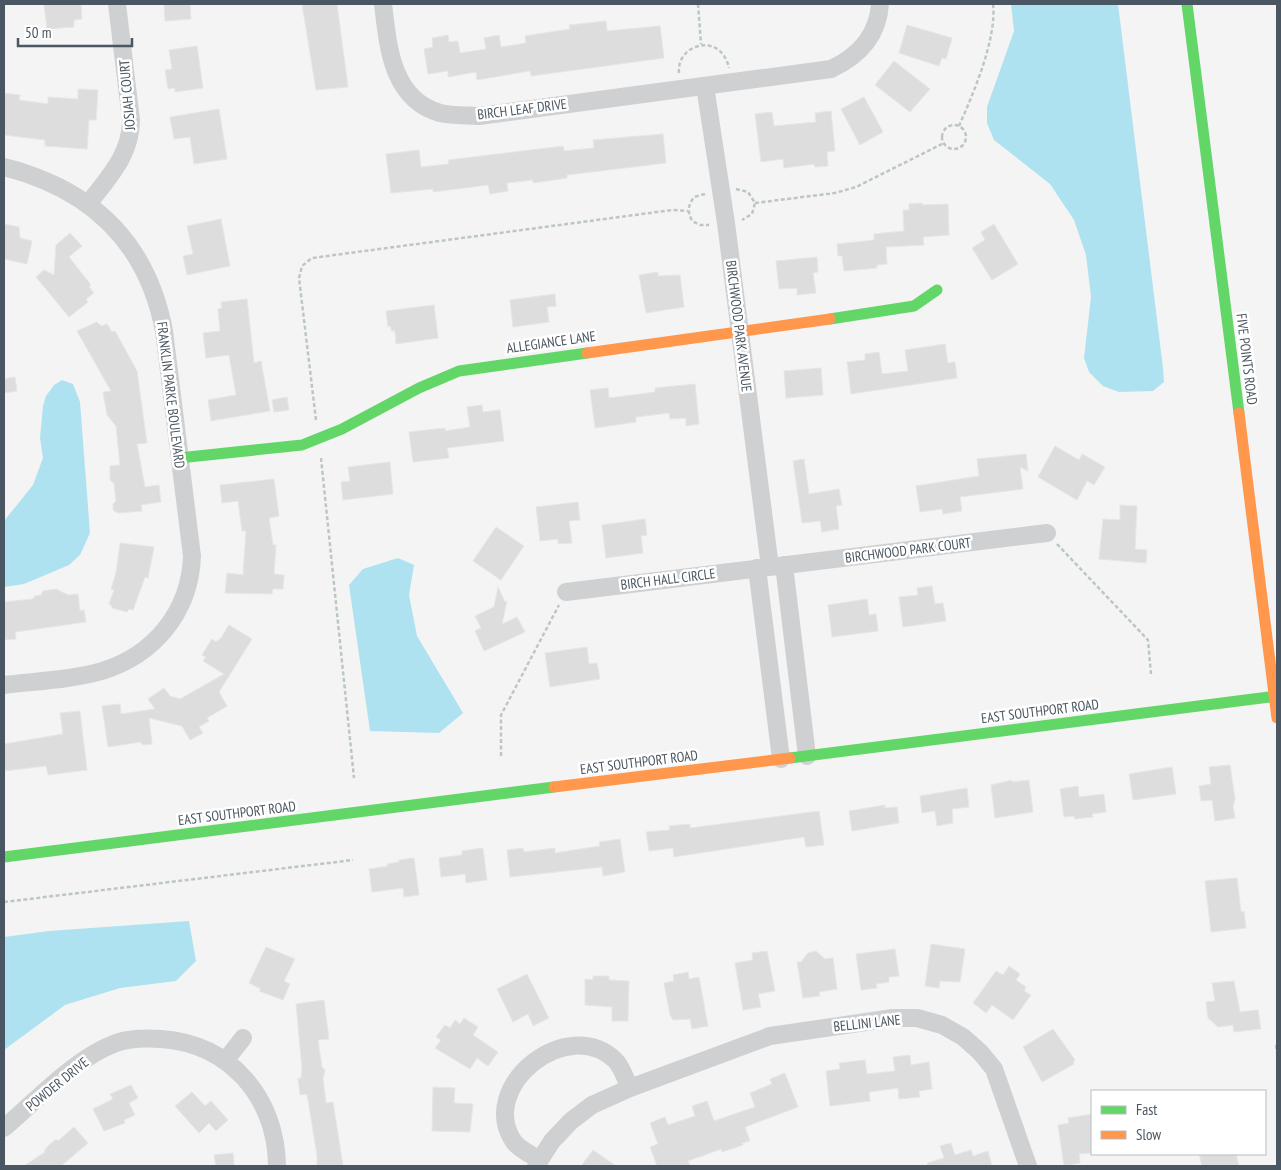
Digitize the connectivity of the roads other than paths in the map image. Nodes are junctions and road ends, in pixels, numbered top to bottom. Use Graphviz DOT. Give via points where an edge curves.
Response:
graph roads {
  1 [pos="117,4"];
  2 [pos="383,4"];
  3 [pos="880,4"];
  4 [pos="1187,4"];
  5 [pos="705,86"];
  6 [pos="4,167"];
  7 [pos="88,204"];
  8 [pos="937,290"];
  9 [pos="740,331"];
  10 [pos="179,458"];
  11 [pos="1047,533"];
  12 [pos="770,567"];
  13 [pos="566,592"];
  14 [pos="4,685"];
  15 [pos="1276,697"];
  16 [pos="1277,718"];
  17 [pos="806,756"];
  18 [pos="781,759"];
  19 [pos="4,857"];
  20 [pos="243,1038"];
  21 [pos="225,1061"];
  22 [pos="630,1088"];
  23 [pos="4,1128"];
  24 [pos="538,1163"];
  25 [pos="277,1166"];
  26 [pos="1028,1166"];
  1 -- 7 [label="street, JOSIAH COURT" via="132,120 130,137 123,158"];
  2 -- 5 [label="street, BIRCH LEAF DRIVE" via="389,55 398,76 415,98 441,113 479,116"];
  3 -- 5 [label="street, BIRCH LEAF DRIVE" via="878,21 870,37 855,55 839,65 816,73"];
  4 -- 15 [label="street, FIVE POINTS ROAD"];
  5 -- 9 [label="street, BIRCHWOOD PARK AVENUE"];
  6 -- 7 [label="street, FRANKLIN PARKE BOULEVARD" via="47,180"];
  7 -- 10 [label="street, FRANKLIN PARKE BOULEVARD" via="123,239 154,294 164,331"];
  8 -- 9 [label="street, ALLEGIANCE LANE" via="914,306 895,310"];
  9 -- 10 [label="street, ALLEGIANCE LANE" via="459,371 351,426 302,446"];
  9 -- 12 [label="street, BIRCHWOOD PARK AVENUE"];
  10 -- 14 [label="street, FRANKLIN PARKE BOULEVARD" via="191,563 182,604 162,635 142,653 118,666 89,674"];
  11 -- 12 [label="street, BIRCHWOOD PARK COURT"];
  12 -- 13 [label="street, BIRCH HALL CIRCLE"];
  12 -- 17 [label="street, BIRCHWOOD PARK AVENUE"];
  12 -- 18 [label="street, BIRCHWOOD PARK AVENUE"];
  15 -- 16 [label="street, FIVE POINTS ROAD"];
  15 -- 17 [label="street, EAST SOUTHPORT ROAD"];
  17 -- 18 [label="street, EAST SOUTHPORT ROAD"];
  18 -- 19 [label="street, EAST SOUTHPORT ROAD"];
  20 -- 21 [label="street"];
  21 -- 23 [label="street, POWDER DRIVE" via="203,1048 178,1040 146,1038 117,1043 84,1060"];
  21 -- 25 [label="street, POWDER DRIVE" via="245,1077 262,1101 274,1130"];
  22 -- 24 [label="street, BELLINI LANE" via="592,1105 571,1121 552,1141"];
  22 -- 24 [label="street, BELLINI LANE" via="617,1062 589,1048 572,1046 554,1050 529,1064 510,1094 506,1110 508,1129 515,1144"];
  22 -- 26 [label="street, BELLINI LANE" via="770,1036 893,1018 917,1018 942,1025 963,1037 994,1069"];
}
